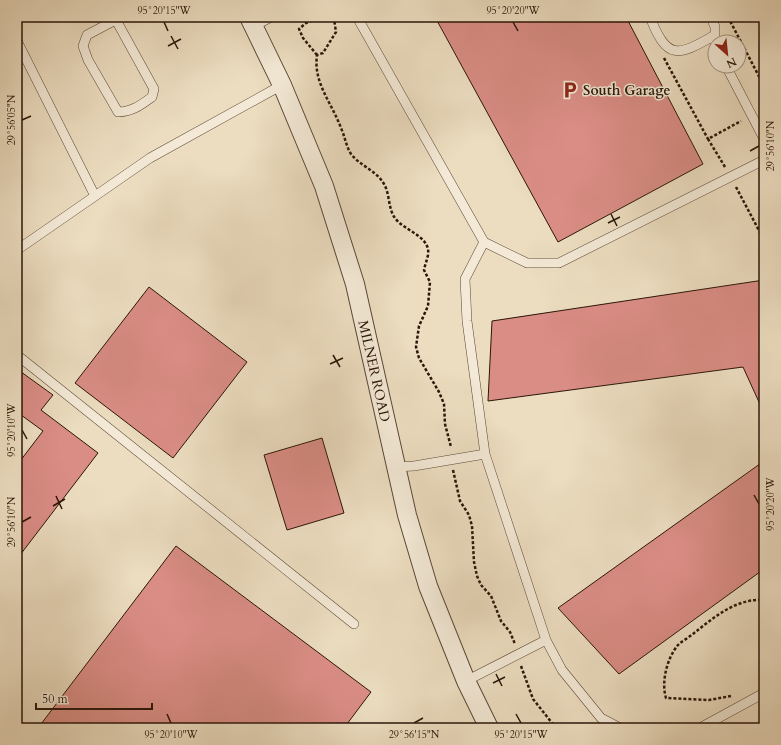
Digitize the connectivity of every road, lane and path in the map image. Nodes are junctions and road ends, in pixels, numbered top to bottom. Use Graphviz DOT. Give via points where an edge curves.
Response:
graph roads {
  1 [pos="271,17"];
  2 [pos="321,17"];
  3 [pos="327,17"];
  4 [pos="357,17"];
  5 [pos="650,17"];
  6 [pos="711,17"];
  7 [pos="728,17"];
  8 [pos="119,18"];
  9 [pos="251,22"];
  10 [pos="715,34"];
  11 [pos="707,39"];
  12 [pos="17,41"];
  13 [pos="318,55"];
  14 [pos="663,58"];
  15 [pos="730,74"];
  16 [pos="282,85"];
  17 [pos="764,86"];
  18 [pos="708,139"];
  19 [pos="764,139"];
  20 [pos="764,160"];
  21 [pos="95,196"];
  22 [pos="484,242"];
  23 [pos="17,250"];
  24 [pos="17,355"];
  25 [pos="485,454"];
  26 [pos="452,460"];
  27 [pos="396,467"];
  28 [pos="764,600"];
  29 [pos="354,624"];
  30 [pos="546,640"];
  31 [pos="518,654"];
  32 [pos="466,681"];
  33 [pos="764,694"];
  34 [pos="735,695"];
  35 [pos="764,720"];
  36 [pos="490,728"];
  37 [pos="556,728"];
  38 [pos="620,728"];
  39 [pos="700,728"];
  40 [pos="754,728"];
  1 -- 9 [label="lane"];
  2 -- 13 [label="path" via="299,29 302,38"];
  3 -- 13 [label="path" via="334,20 336,32 323,53"];
  4 -- 22 [label="lane"];
  5 -- 11 [label="lane" via="666,48 675,52"];
  6 -- 10 [label="lane"];
  7 -- 17 [label="path"];
  8 -- 8 [label="lane" via="87,35 83,46 88,60 118,112 125,112 152,98 154,89"];
  9 -- 16 [label="street, MILNER ROAD"];
  12 -- 21 [label="lane"];
  13 -- 26 [label="path" via="315,68 351,153 367,169 375,172 384,184 395,219 426,244 428,254 424,270 430,282 428,306 419,326 416,347 419,358 444,404"];
  14 -- 18 [label="path"];
  15 -- 19 [label="lane"];
  16 -- 21 [label="lane" via="150,158"];
  16 -- 27 [label="street, MILNER ROAD" via="324,186 355,284"];
  20 -- 22 [label="lane" via="559,263 527,264"];
  21 -- 23 [label="lane"];
  22 -- 25 [label="lane" via="465,279 467,321"];
  24 -- 29 [label="lane"];
  25 -- 26 [label="lane"];
  25 -- 30 [label="lane"];
  26 -- 27 [label="lane"];
  26 -- 31 [label="path" via="460,502 469,514 472,526 477,576 491,596 501,621 514,640"];
  27 -- 32 [label="street, MILNER ROAD" via="428,586"];
  28 -- 34 [label="path" via="755,599 740,603 721,613 678,645 665,676 666,698 709,700"];
  30 -- 31 [label="lane"];
  30 -- 38 [label="lane" via="562,670 601,718"];
  31 -- 32 [label="lane"];
  31 -- 37 [label="path" via="533,699"];
  32 -- 36 [label="street, MILNER ROAD"];
  33 -- 39 [label="lane"];
  35 -- 40 [label="path"];
}
